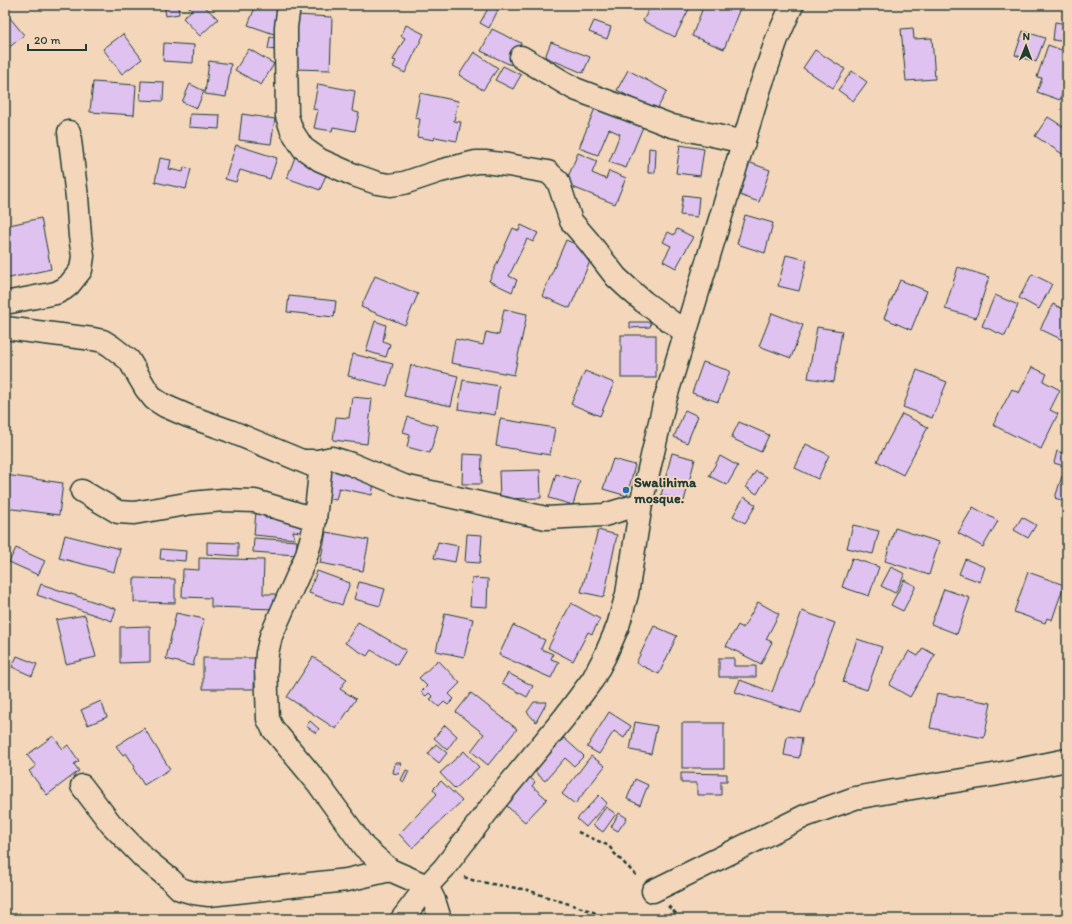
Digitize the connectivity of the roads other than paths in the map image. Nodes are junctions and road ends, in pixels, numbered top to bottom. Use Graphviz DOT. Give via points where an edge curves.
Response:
graph roads {
  1 [pos="289,5"];
  2 [pos="792,5"];
  3 [pos="521,57"];
  4 [pos="69,132"];
  5 [pos="744,142"];
  6 [pos="5,303"];
  7 [pos="5,328"];
  8 [pos="685,332"];
  9 [pos="304,461"];
  10 [pos="82,491"];
  11 [pos="641,504"];
  12 [pos="315,519"];
  13 [pos="1067,760"];
  14 [pos="82,786"];
  15 [pos="390,870"];
  16 [pos="427,886"];
  17 [pos="653,891"];
  18 [pos="402,919"];
  19 [pos="440,919"];
  1 -- 8 [label="street" via="286,34 287,116 292,131 303,148 320,160 354,175 390,185 476,162 548,172 558,181 571,221 616,277 644,302"];
  2 -- 5 [label="street" via="777,39"];
  3 -- 5 [label="street" via="575,90 672,126"];
  4 -- 6 [label="street" via="83,256 81,270 69,285 56,293"];
  5 -- 8 [label="street"];
  7 -- 9 [label="street" via="103,341 128,360 154,399 165,406"];
  8 -- 11 [label="street" via="665,400"];
  9 -- 11 [label="street" via="332,458 404,486 546,518 604,515"];
  9 -- 12 [label="street" via="319,470 320,474"];
  10 -- 12 [label="street" via="118,512 134,513 223,500 255,501"];
  11 -- 16 [label="street" via="627,594 618,626 593,678 564,718"];
  12 -- 15 [label="street" via="306,557 271,636 267,653 268,719 364,847"];
  13 -- 17 [label="street" via="855,798 805,816"];
  14 -- 15 [label="street" via="111,824 144,858 180,889 194,893 209,895 312,884 346,880"];
  15 -- 16 [label="street"];
  16 -- 18 [label="street"];
  16 -- 19 [label="street"];
}
